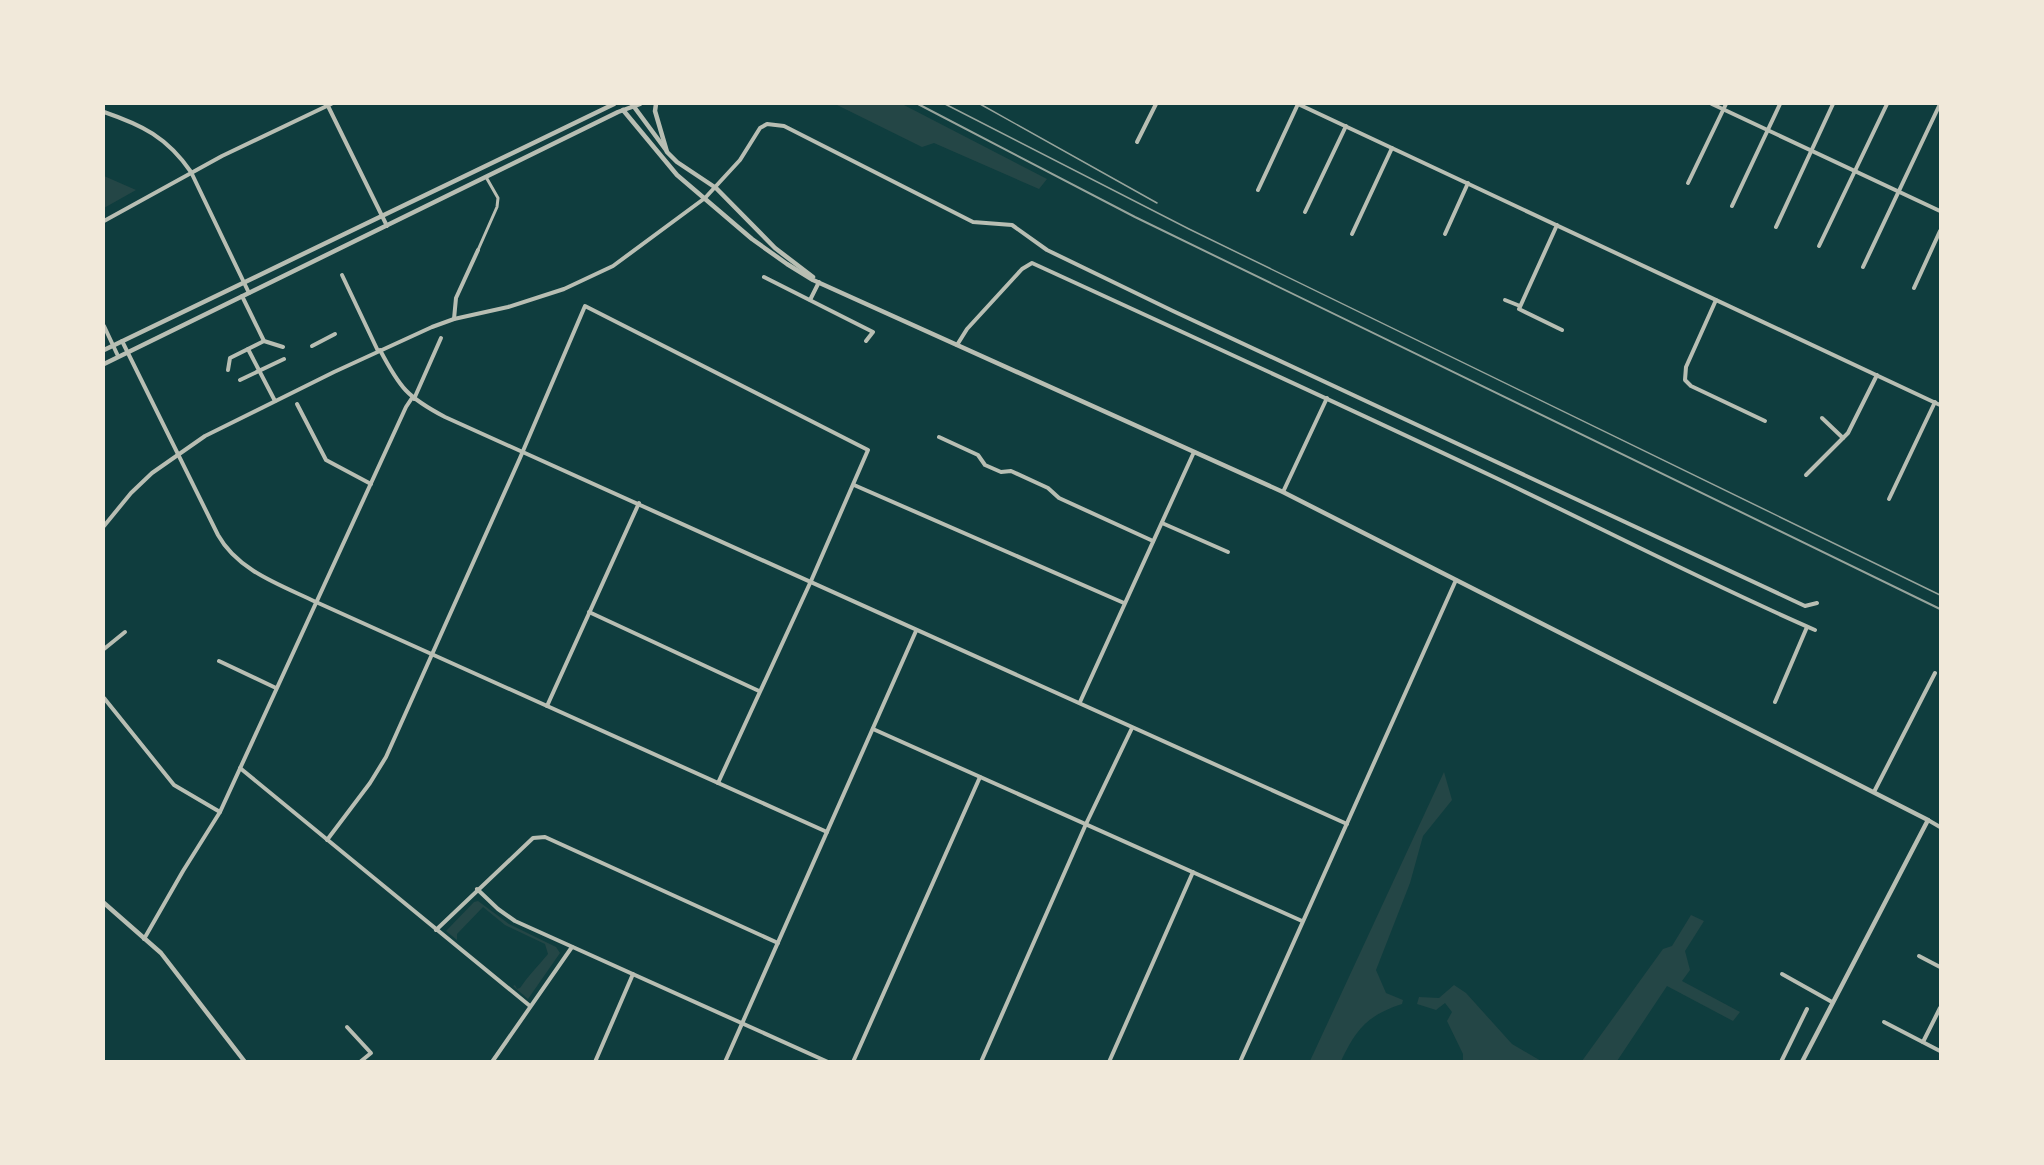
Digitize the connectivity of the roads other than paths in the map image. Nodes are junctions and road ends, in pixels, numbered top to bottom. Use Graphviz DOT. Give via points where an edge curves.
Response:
graph roads {
  1 [pos="328,104"];
  2 [pos="616,104"];
  3 [pos="640,104"];
  4 [pos="656,104"];
  5 [pos="1156,104"];
  6 [pos="1298,104"];
  7 [pos="1712,104"];
  8 [pos="1726,104"];
  9 [pos="1780,104"];
  10 [pos="1833,104"];
  11 [pos="1887,104"];
  12 [pos="1941,104"];
  13 [pos="633,105"];
  14 [pos="1723,109"];
  15 [pos="623,110"];
  16 [pos="104,112"];
  17 [pos="1346,126"];
  18 [pos="1768,129"];
  19 [pos="1137,142"];
  20 [pos="1392,148"];
  21 [pos="1811,150"];
  22 [pos="667,152"];
  23 [pos="1855,171"];
  24 [pos="191,172"];
  25 [pos="486,177"];
  26 [pos="1468,183"];
  27 [pos="1688,183"];
  28 [pos="716,188"];
  29 [pos="1258,190"];
  30 [pos="1899,191"];
  31 [pos="705,198"];
  32 [pos="1732,206"];
  33 [pos="1941,210"];
  34 [pos="1305,212"];
  35 [pos="382,216"];
  36 [pos="104,221"];
  37 [pos="1557,225"];
  38 [pos="387,226"];
  39 [pos="1776,226"];
  40 [pos="1941,231"];
  41 [pos="1352,234"];
  42 [pos="1445,234"];
  43 [pos="1819,246"];
  44 [pos="478,250"];
  45 [pos="1863,267"];
  46 [pos="342,275"];
  47 [pos="764,276"];
  48 [pos="819,281"];
  49 [pos="244,282"];
  50 [pos="1914,288"];
  51 [pos="249,293"];
  52 [pos="242,296"];
  53 [pos="810,300"];
  54 [pos="1505,300"];
  55 [pos="1716,300"];
  56 [pos="1520,306"];
  57 [pos="454,319"];
  58 [pos="104,326"];
  59 [pos="1562,330"];
  60 [pos="334,334"];
  61 [pos="441,338"];
  62 [pos="122,341"];
  63 [pos="264,341"];
  64 [pos="866,341"];
  65 [pos="956,345"];
  66 [pos="113,346"];
  67 [pos="312,346"];
  68 [pos="283,347"];
  69 [pos="248,349"];
  70 [pos="104,350"];
  71 [pos="379,351"];
  72 [pos="127,352"];
  73 [pos="118,357"];
  74 [pos="284,359"];
  75 [pos="104,364"];
  76 [pos="228,370"];
  77 [pos="259,371"];
  78 [pos="1877,375"];
  79 [pos="240,380"];
  80 [pos="1327,398"];
  81 [pos="413,399"];
  82 [pos="275,401"];
  83 [pos="1935,402"];
  84 [pos="297,404"];
  85 [pos="1941,405"];
  86 [pos="1822,418"];
  87 [pos="1765,421"];
  88 [pos="939,437"];
  89 [pos="1843,438"];
  90 [pos="523,452"];
  91 [pos="1194,452"];
  92 [pos="176,454"];
  93 [pos="1806,475"];
  94 [pos="371,484"];
  95 [pos="854,485"];
  96 [pos="1283,492"];
  97 [pos="1889,500"];
  98 [pos="639,503"];
  99 [pos="1162,523"];
  100 [pos="104,526"];
  101 [pos="1153,541"];
  102 [pos="1228,552"];
  103 [pos="1456,580"];
  104 [pos="811,581"];
  105 [pos="316,602"];
  106 [pos="1124,603"];
  107 [pos="1817,603"];
  108 [pos="590,612"];
  109 [pos="1807,627"];
  110 [pos="1815,630"];
  111 [pos="916,631"];
  112 [pos="125,632"];
  113 [pos="104,649"];
  114 [pos="431,654"];
  115 [pos="219,661"];
  116 [pos="1935,673"];
  117 [pos="276,688"];
  118 [pos="759,691"];
  119 [pos="104,698"];
  120 [pos="1080,702"];
  121 [pos="1775,702"];
  122 [pos="547,706"];
  123 [pos="1132,728"];
  124 [pos="873,729"];
  125 [pos="240,768"];
  126 [pos="980,777"];
  127 [pos="718,783"];
  128 [pos="1874,793"];
  129 [pos="220,812"];
  130 [pos="1928,820"];
  131 [pos="1086,824"];
  132 [pos="1347,824"];
  133 [pos="1941,827"];
  134 [pos="827,832"];
  135 [pos="327,840"];
  136 [pos="1193,872"];
  137 [pos="477,890"];
  138 [pos="104,903"];
  139 [pos="1302,921"];
  140 [pos="436,930"];
  141 [pos="144,939"];
  142 [pos="778,943"];
  143 [pos="572,947"];
  144 [pos="1919,956"];
  145 [pos="1941,968"];
  146 [pos="633,974"];
  147 [pos="1782,974"];
  148 [pos="1832,1002"];
  149 [pos="530,1006"];
  150 [pos="1941,1008"];
  151 [pos="1807,1009"];
  152 [pos="1884,1022"];
  153 [pos="742,1023"];
  154 [pos="346,1027"];
  155 [pos="1923,1042"];
  156 [pos="1941,1051"];
  157 [pos="825,1061"];
  158 [pos="245,1062"];
  159 [pos="360,1062"];
  160 [pos="492,1062"];
  161 [pos="595,1062"];
  162 [pos="726,1062"];
  163 [pos="853,1062"];
  164 [pos="981,1062"];
  165 [pos="1109,1062"];
  166 [pos="1240,1062"];
  167 [pos="1781,1062"];
  168 [pos="1802,1062"];
  1 -- 24 [label="street"];
  1 -- 35 [label="street"];
  2 -- 15 [label="street"];
  2 -- 35 [label="street"];
  3 -- 13 [label="street"];
  4 -- 22 [label="street"];
  5 -- 19 [label="street"];
  6 -- 17 [label="street"];
  6 -- 29 [label="street"];
  7 -- 14 [label="street"];
  8 -- 14 [label="street"];
  9 -- 18 [label="street"];
  10 -- 21 [label="street"];
  11 -- 23 [label="street"];
  12 -- 30 [label="street"];
  13 -- 15 [label="street"];
  13 -- 22 [label="street"];
  14 -- 18 [label="street"];
  14 -- 27 [label="street"];
  15 -- 25 [label="street"];
  15 -- 31 [label="street" via="677,175"];
  16 -- 24 [label="street" via="150,131 173,149"];
  17 -- 20 [label="street"];
  17 -- 34 [label="street"];
  18 -- 21 [label="street"];
  18 -- 32 [label="street"];
  20 -- 26 [label="street"];
  20 -- 41 [label="street"];
  21 -- 23 [label="street"];
  21 -- 39 [label="street"];
  22 -- 28 [label="street"];
  23 -- 30 [label="street"];
  23 -- 43 [label="street"];
  24 -- 36 [label="street"];
  24 -- 49 [label="street"];
  25 -- 38 [label="street"];
  25 -- 44 [label="street" via="498,198"];
  26 -- 37 [label="street"];
  26 -- 42 [label="street"];
  28 -- 31 [label="street"];
  28 -- 48 [label="street" via="775,248"];
  28 -- 107 [label="street" via="760,128 776,124 790,129 973,222 1012,225 1047,250 1184,316 1804,606"];
  30 -- 33 [label="street"];
  30 -- 45 [label="street"];
  31 -- 48 [label="street" via="752,239"];
  31 -- 57 [label="street" via="613,266 564,289"];
  35 -- 38 [label="street"];
  35 -- 49 [label="street"];
  37 -- 55 [label="street"];
  37 -- 56 [label="street"];
  38 -- 51 [label="street"];
  40 -- 50 [label="street"];
  44 -- 57 [label="street" via="456,298"];
  46 -- 71 [label="street"];
  47 -- 53 [label="street"];
  48 -- 53 [label="street"];
  48 -- 65 [label="street"];
  49 -- 51 [label="street"];
  49 -- 62 [label="street"];
  51 -- 52 [label="street"];
  52 -- 63 [label="street"];
  52 -- 72 [label="street"];
  53 -- 64 [label="street" via="873,332"];
  54 -- 56 [label="street"];
  55 -- 78 [label="street"];
  55 -- 87 [label="street" via="1686,367 1685,380"];
  56 -- 59 [label="street" via="1519,309"];
  57 -- 71 [label="street"];
  58 -- 66 [label="street"];
  60 -- 67 [label="street"];
  61 -- 81 [label="street"];
  62 -- 66 [label="street"];
  62 -- 72 [label="street"];
  63 -- 68 [label="street"];
  63 -- 69 [label="street"];
  65 -- 80 [label="street" via="1022,269 1032,263"];
  65 -- 91 [label="street"];
  66 -- 70 [label="street"];
  66 -- 73 [label="street"];
  69 -- 76 [label="street" via="230,358"];
  69 -- 77 [label="street"];
  71 -- 81 [label="street" via="395,379"];
  71 -- 82 [label="street"];
  72 -- 73 [label="street"];
  72 -- 92 [label="street"];
  73 -- 75 [label="street"];
  74 -- 77 [label="street"];
  77 -- 79 [label="street"];
  77 -- 82 [label="street"];
  78 -- 83 [label="street"];
  78 -- 89 [label="street"];
  80 -- 96 [label="street"];
  80 -- 109 [label="street"];
  81 -- 90 [label="street"];
  81 -- 94 [label="street"];
  82 -- 92 [label="street"];
  83 -- 85 [label="street"];
  83 -- 97 [label="street"];
  84 -- 94 [label="street" via="326,460"];
  86 -- 89 [label="street"];
  88 -- 101 [label="street" via="978,455 985,465 1000,472 1011,471"];
  89 -- 93 [label="street"];
  90 -- 95 [label="street" via="585,306 867,448"];
  90 -- 98 [label="street"];
  90 -- 114 [label="street"];
  91 -- 96 [label="street"];
  91 -- 99 [label="street"];
  92 -- 100 [label="street" via="138,486"];
  92 -- 105 [label="street" via="218,535 233,555 256,572"];
  94 -- 105 [label="street"];
  95 -- 104 [label="street"];
  95 -- 106 [label="street"];
  96 -- 103 [label="street"];
  98 -- 104 [label="street"];
  98 -- 108 [label="street"];
  99 -- 101 [label="street"];
  99 -- 102 [label="street"];
  101 -- 106 [label="street"];
  103 -- 128 [label="street"];
  103 -- 132 [label="street"];
  104 -- 111 [label="street"];
  104 -- 118 [label="street"];
  105 -- 114 [label="street"];
  105 -- 117 [label="street"];
  106 -- 120 [label="street"];
  108 -- 118 [label="street"];
  108 -- 122 [label="street"];
  109 -- 110 [label="street"];
  109 -- 121 [label="street"];
  111 -- 120 [label="street"];
  111 -- 124 [label="street"];
  112 -- 113 [label="street"];
  114 -- 122 [label="street"];
  114 -- 135 [label="street" via="377,773"];
  115 -- 117 [label="street"];
  116 -- 128 [label="street"];
  117 -- 125 [label="street"];
  118 -- 127 [label="street"];
  119 -- 129 [label="street" via="174,785"];
  120 -- 123 [label="street"];
  122 -- 127 [label="street"];
  123 -- 131 [label="street"];
  123 -- 132 [label="street"];
  124 -- 126 [label="street"];
  124 -- 134 [label="street"];
  125 -- 129 [label="street"];
  125 -- 135 [label="street"];
  126 -- 131 [label="street"];
  126 -- 163 [label="street"];
  127 -- 134 [label="street"];
  128 -- 130 [label="street"];
  129 -- 141 [label="street"];
  130 -- 133 [label="street"];
  130 -- 148 [label="street"];
  131 -- 136 [label="street"];
  131 -- 164 [label="street"];
  132 -- 139 [label="street"];
  134 -- 142 [label="street"];
  135 -- 140 [label="street"];
  136 -- 139 [label="street"];
  136 -- 165 [label="street"];
  137 -- 140 [label="street"];
  137 -- 142 [label="street" via="533,838 544,837"];
  137 -- 143 [label="street" via="515,921"];
  138 -- 141 [label="street"];
  139 -- 166 [label="street"];
  140 -- 149 [label="street"];
  141 -- 158 [label="street" via="161,953"];
  142 -- 153 [label="street"];
  143 -- 146 [label="street"];
  143 -- 149 [label="street"];
  144 -- 145 [label="street"];
  146 -- 153 [label="street"];
  146 -- 161 [label="street"];
  147 -- 148 [label="street"];
  148 -- 168 [label="street"];
  149 -- 160 [label="street"];
  150 -- 155 [label="street"];
  151 -- 167 [label="street"];
  152 -- 155 [label="street"];
  153 -- 157 [label="street"];
  153 -- 162 [label="street"];
  154 -- 159 [label="street" via="371,1053"];
  155 -- 156 [label="street"];
}
